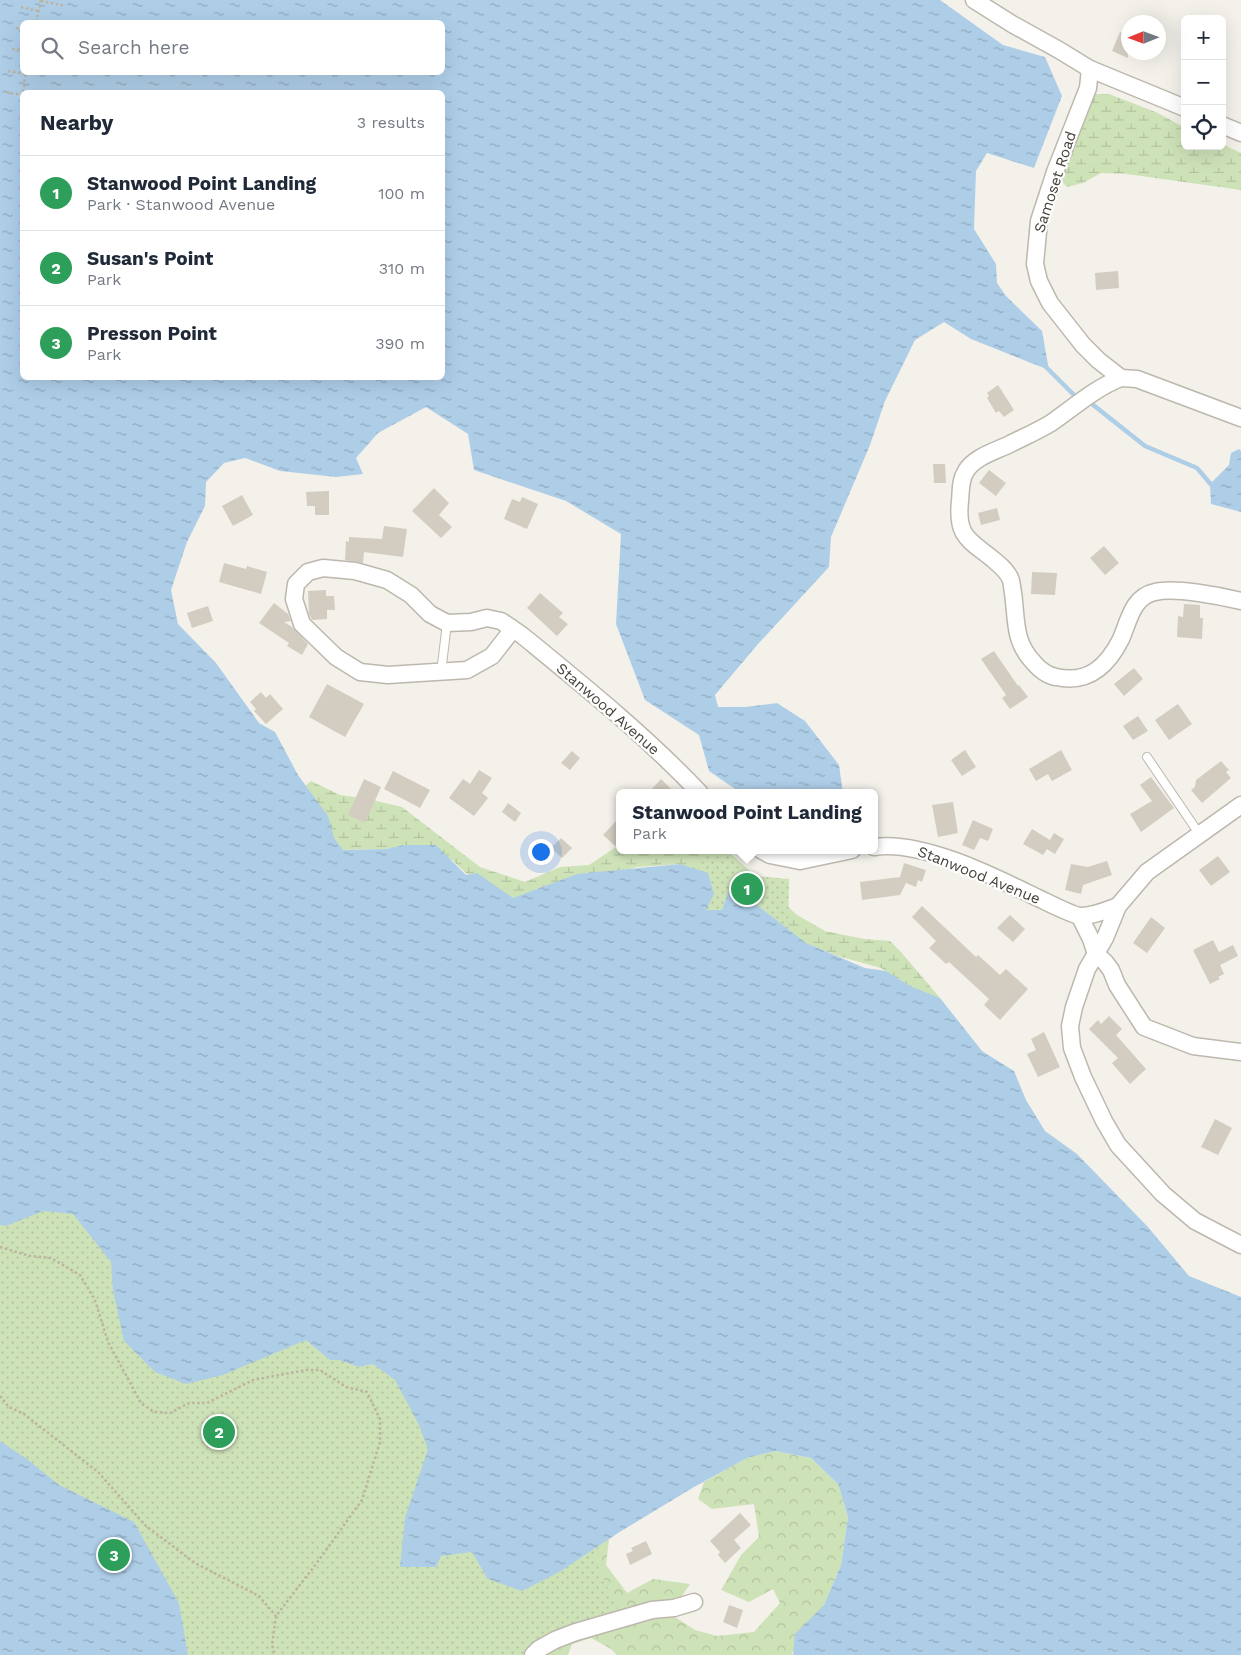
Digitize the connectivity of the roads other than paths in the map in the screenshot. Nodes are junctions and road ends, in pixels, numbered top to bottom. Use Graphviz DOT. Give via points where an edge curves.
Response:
graph roads {
  1 [pos="974,0"];
  2 [pos="1090,70"];
  3 [pos="1181,106"];
  4 [pos="1226,127"];
  5 [pos="1241,133"];
  6 [pos="1120,378"];
  7 [pos="1241,418"];
  8 [pos="1241,601"];
  9 [pos="447,623"];
  10 [pos="513,629"];
  11 [pos="441,673"];
  12 [pos="1147,757"];
  13 [pos="696,789"];
  14 [pos="1241,805"];
  15 [pos="1200,835"];
  16 [pos="878,847"];
  17 [pos="768,854"];
  18 [pos="833,854"];
  19 [pos="1118,906"];
  20 [pos="1080,917"];
  21 [pos="1096,954"];
  22 [pos="1241,1052"];
  23 [pos="1241,1245"];
  24 [pos="694,1602"];
  25 [pos="533,1655"];
  1 -- 2 [label="street"];
  2 -- 3 [label="street"];
  2 -- 6 [label="street, Samoset Road" via="1088,88 1039,221 1035,264 1039,281 1061,319 1098,360"];
  4 -- 5 [label="street"];
  6 -- 7 [label="street" via="1138,379"];
  6 -- 8 [label="street" via="1105,384 1050,423 977,461 966,471 961,483 958,518 961,528 968,539 1004,568 1010,578 1019,641 1026,655 1053,677 1087,677 1110,656 1121,639 1134,606 1154,592 1175,591"];
  9 -- 10 [label="street, Stanwood Avenue" via="487,618 501,621"];
  9 -- 11 [label="lane"];
  9 -- 11 [label="street" via="386,580 355,571 323,568 308,572 296,584 294,599 302,624 336,657 360,672 388,676"];
  10 -- 11 [label="street" via="492,656 467,670"];
  10 -- 13 [label="street, Stanwood Avenue" via="615,712"];
  12 -- 15 [label="lane"];
  14 -- 15 [label="street"];
  15 -- 19 [label="street" via="1146,872"];
  16 -- 20 [label="street, Stanwood Avenue" via="910,847 931,854 998,879"];
  17 -- 18 [label="street" via="800,861"];
  19 -- 20 [label="street"];
  19 -- 21 [label="street"];
  20 -- 21 [label="street"];
  21 -- 22 [label="street" via="1111,970 1144,1027 1193,1046"];
  21 -- 23 [label="street" via="1080,988 1070,1026 1072,1048 1104,1121 1118,1145 1163,1194 1195,1222"];
  24 -- 25 [label="street" via="652,1610 576,1632 555,1640"];
}
